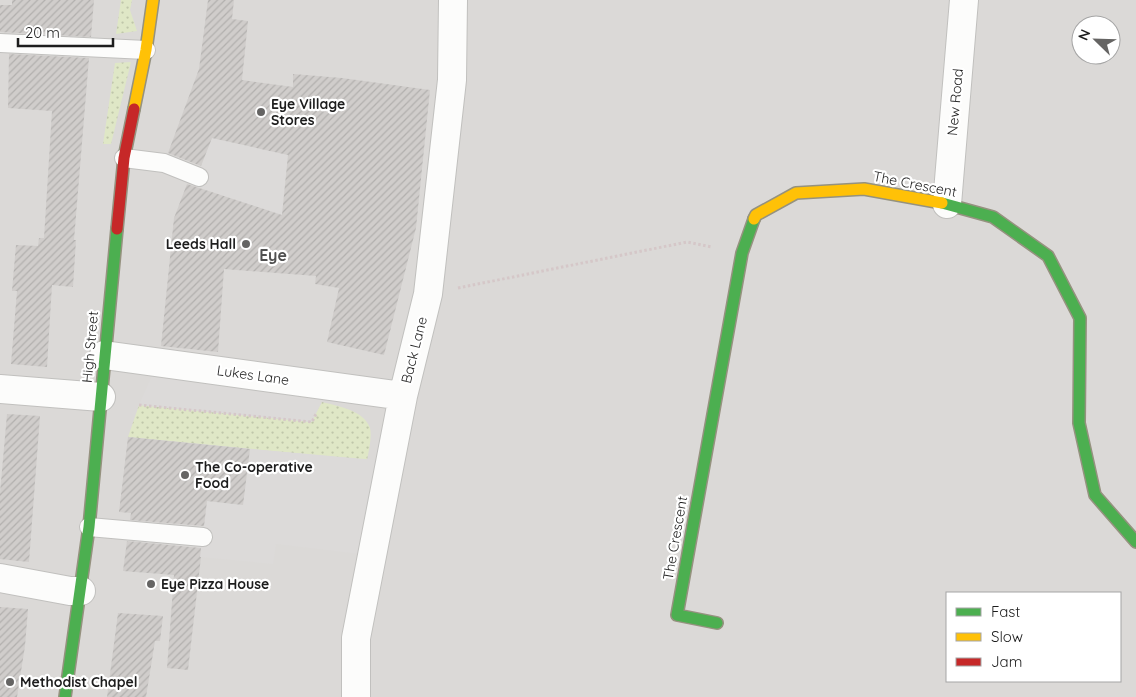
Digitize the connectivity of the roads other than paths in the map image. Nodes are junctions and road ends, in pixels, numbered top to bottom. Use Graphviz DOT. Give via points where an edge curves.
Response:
graph roads {
  1 [pos="153,0"];
  2 [pos="453,0"];
  3 [pos="964,0"];
  4 [pos="0,42"];
  5 [pos="146,50"];
  6 [pos="124,158"];
  7 [pos="200,177"];
  8 [pos="946,204"];
  9 [pos="104,355"];
  10 [pos="0,389"];
  11 [pos="403,396"];
  12 [pos="101,397"];
  13 [pos="89,527"];
  14 [pos="203,537"];
  15 [pos="1136,542"];
  16 [pos="0,578"];
  17 [pos="81,591"];
  18 [pos="717,623"];
  19 [pos="64,697"];
  20 [pos="356,697"];
  1 -- 5 [label="street, High Street"];
  2 -- 11 [label="street, Back Lane" via="452,80 428,294"];
  3 -- 8 [label="street, New Road"];
  4 -- 5 [label="lane"];
  5 -- 6 [label="street, High Street"];
  6 -- 7 [label="lane" via="164,163"];
  6 -- 9 [label="street, High Street"];
  8 -- 15 [label="street, The Crescent" via="993,217 1048,256 1080,318 1078,423 1095,494"];
  8 -- 18 [label="street, The Crescent" via="864,189 796,193 756,216 742,253 677,615"];
  9 -- 11 [label="street, Lukes Lane"];
  9 -- 12 [label="street, High Street"];
  10 -- 12 [label="street"];
  11 -- 20 [label="street, Back Lane" via="374,509 356,638"];
  12 -- 13 [label="street, High Street"];
  13 -- 14 [label="lane"];
  13 -- 17 [label="street, High Street"];
  16 -- 17 [label="street"];
  17 -- 19 [label="street, High Street"];
}
